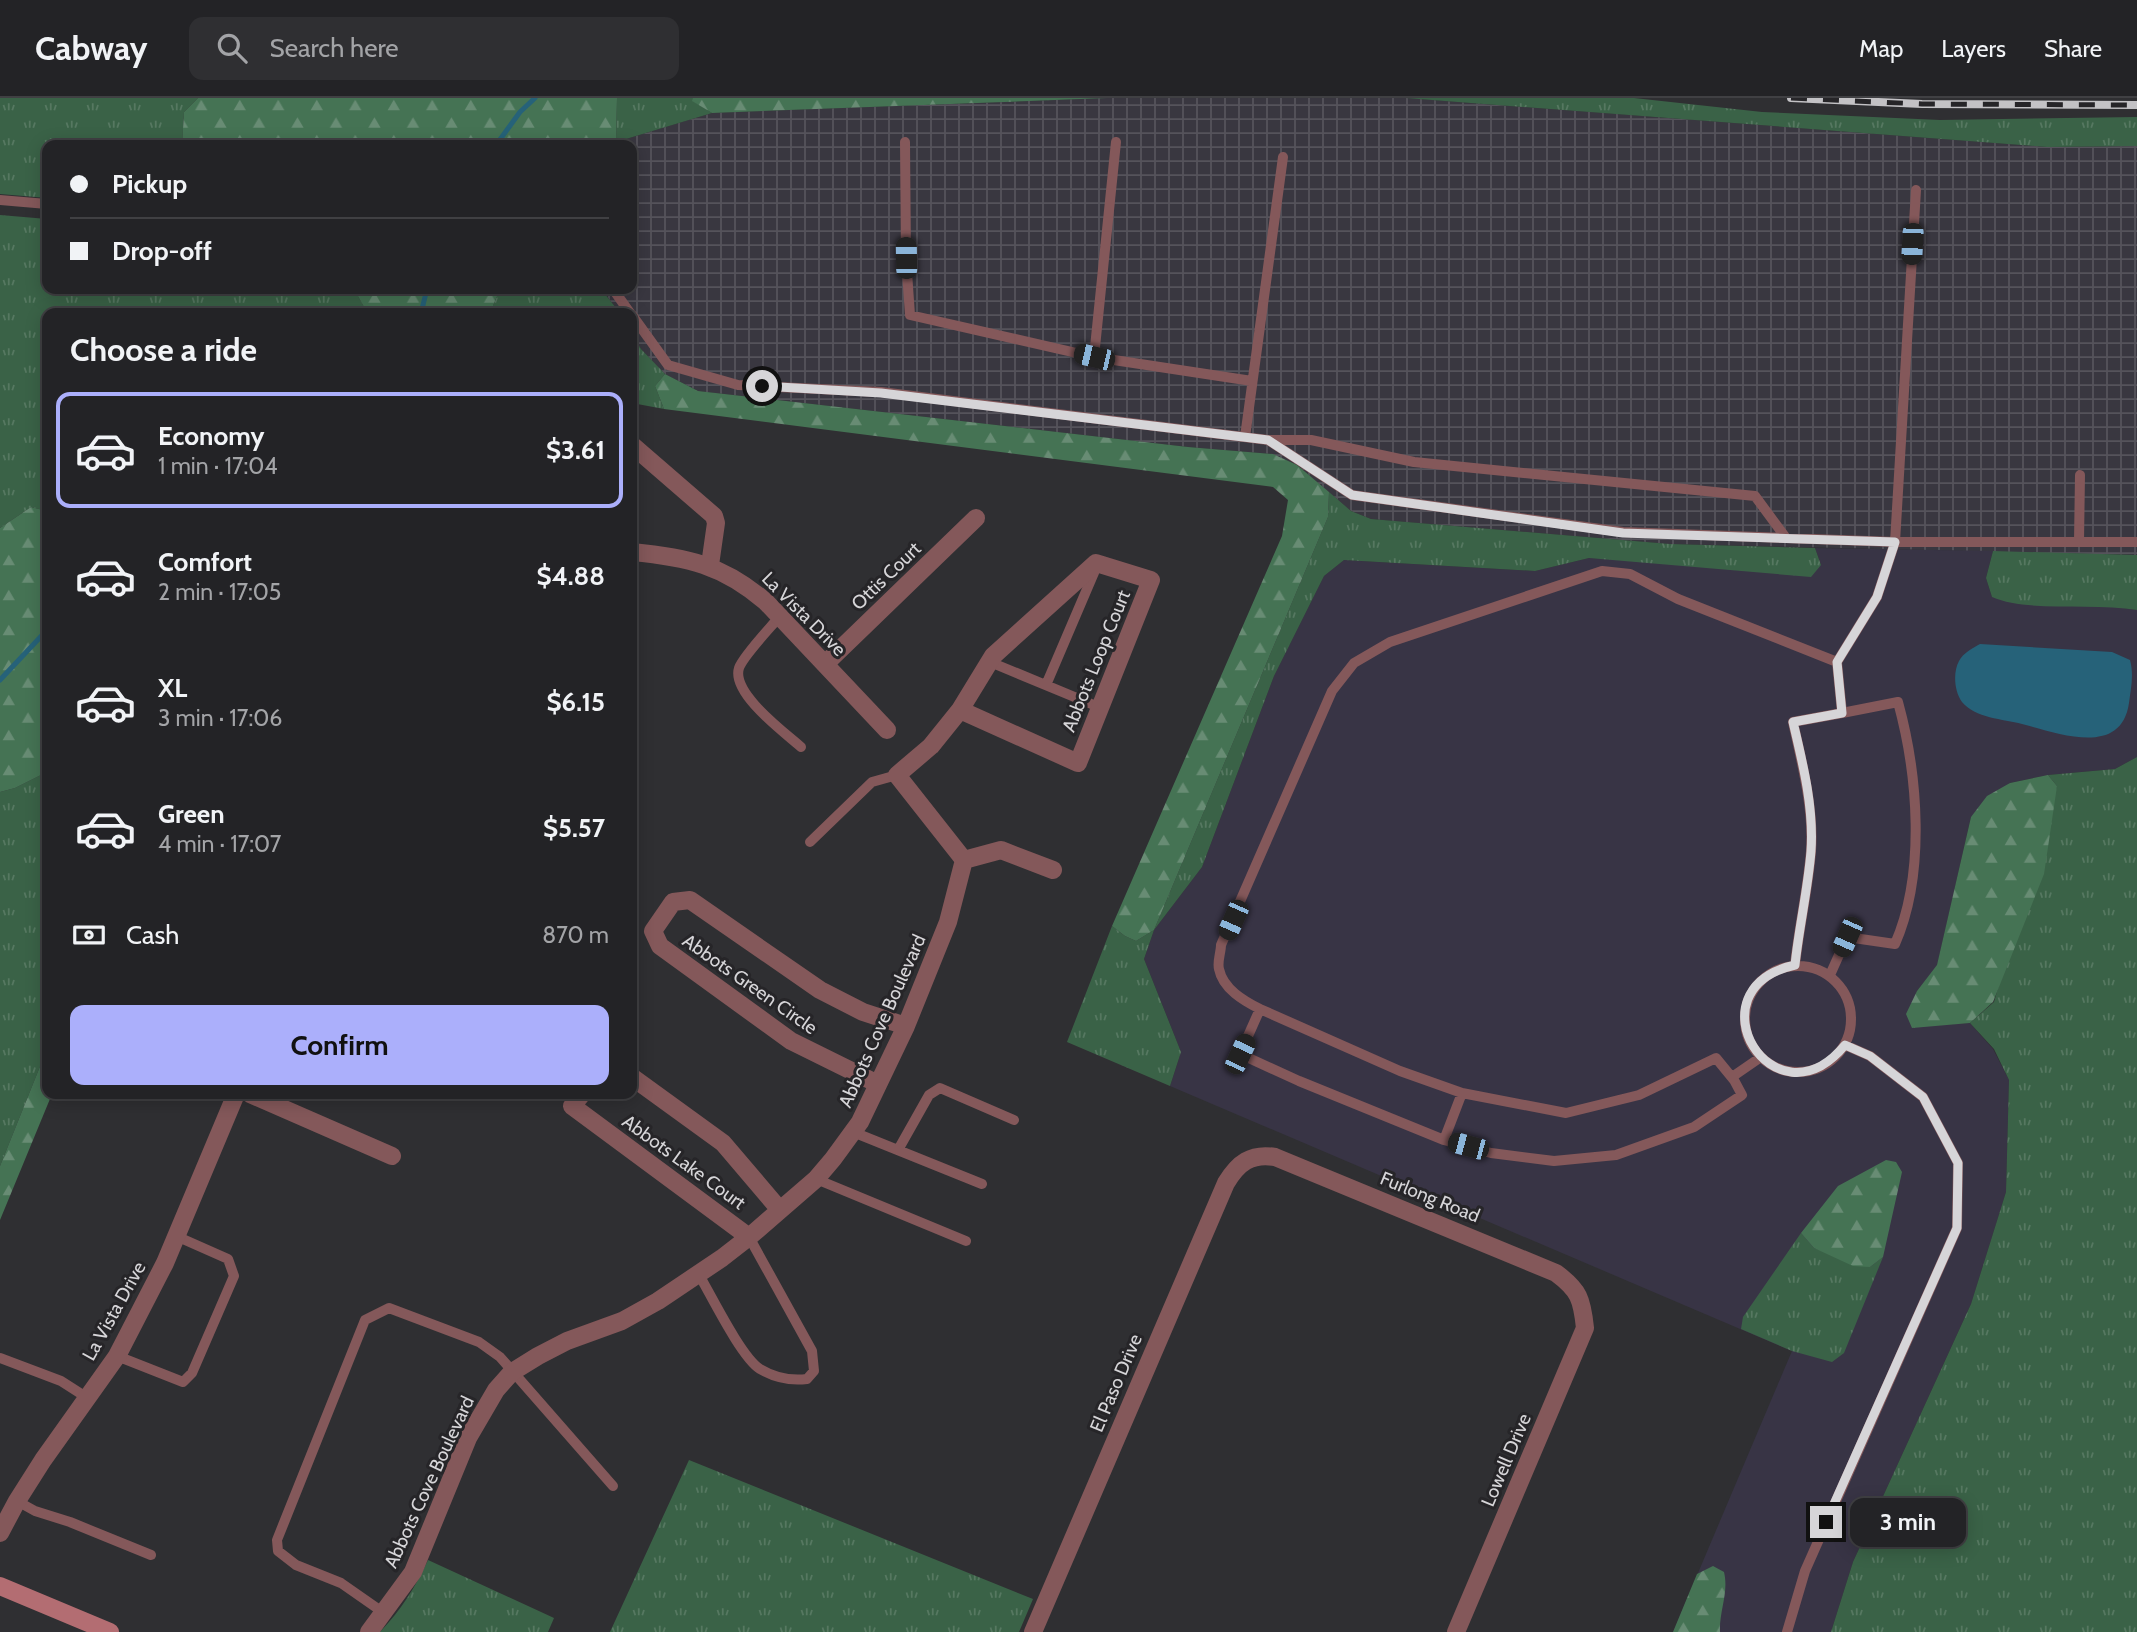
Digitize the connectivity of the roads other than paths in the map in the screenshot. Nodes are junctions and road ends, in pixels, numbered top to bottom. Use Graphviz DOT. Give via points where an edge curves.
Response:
graph roads {
  1 [pos="905,142"];
  2 [pos="1116,142"];
  3 [pos="1283,157"];
  4 [pos="1916,190"];
  5 [pos="0,200"];
  6 [pos="42,204"];
  7 [pos="637,322"];
  8 [pos="1094,357"];
  9 [pos="1252,381"];
  10 [pos="1245,437"];
  11 [pos="1268,440"];
  12 [pos="637,449"];
  13 [pos="2080,475"];
  14 [pos="976,518"];
  15 [pos="1786,538"];
  16 [pos="1895,542"];
  17 [pos="2079,542"];
  18 [pos="2137,542"];
  19 [pos="637,552"];
  20 [pos="1098,564"];
  21 [pos="710,565"];
  22 [pos="780,617"];
  23 [pos="990,662"];
  24 [pos="1837,662"];
  25 [pos="825,664"];
  26 [pos="1046,685"];
  27 [pos="1101,708"];
  28 [pos="960,710"];
  29 [pos="1842,713"];
  30 [pos="887,730"];
  31 [pos="800,747"];
  32 [pos="897,775"];
  33 [pos="810,842"];
  34 [pos="964,860"];
  35 [pos="1053,870"];
  36 [pos="1795,965"];
  37 [pos="1830,975"];
  38 [pos="1261,1009"];
  39 [pos="906,1026"];
  40 [pos="1845,1045"];
  41 [pos="1761,1057"];
  42 [pos="1732,1077"];
  43 [pos="637,1081"];
  44 [pos="878,1084"];
  45 [pos="1462,1093"];
  46 [pos="234,1099"];
  47 [pos="261,1099"];
  48 [pos="578,1099"];
  49 [pos="1014,1120"];
  50 [pos="853,1132"];
  51 [pos="1444,1140"];
  52 [pos="898,1150"];
  53 [pos="392,1156"];
  54 [pos="1248,1158"];
  55 [pos="816,1179"];
  56 [pos="982,1184"];
  57 [pos="780,1210"];
  58 [pos="176,1236"];
  59 [pos="750,1237"];
  60 [pos="966,1241"];
  61 [pos="698,1273"];
  62 [pos="1583,1303"];
  63 [pos="117,1356"];
  64 [pos="0,1358"];
  65 [pos="512,1372"];
  66 [pos="86,1397"];
  67 [pos="613,1486"];
  68 [pos="17,1501"];
  69 [pos="0,1533"];
  70 [pos="151,1555"];
  71 [pos="0,1586"];
  72 [pos="384,1613"];
  73 [pos="110,1632"];
  74 [pos="369,1632"];
  75 [pos="1033,1632"];
  76 [pos="1456,1632"];
  77 [pos="1787,1632"];
  1 -- 8 [label="lane" via="911,315"];
  2 -- 8 [label="lane"];
  3 -- 9 [label="lane"];
  4 -- 16 [label="lane"];
  5 -- 6 [label="lane"];
  7 -- 10 [label="lane" via="668,365 738,385 881,393"];
  8 -- 9 [label="lane"];
  9 -- 10 [label="lane"];
  10 -- 11 [label="lane"];
  11 -- 15 [label="lane" via="1352,495 1623,533"];
  11 -- 15 [label="lane" via="1311,440 1414,462 1755,496"];
  12 -- 21 [label="street" via="714,516"];
  13 -- 17 [label="lane"];
  14 -- 25 [label="street, Ottis Court"];
  15 -- 16 [label="lane"];
  16 -- 17 [label="lane"];
  16 -- 24 [label="lane" via="1877,597"];
  17 -- 18 [label="lane"];
  19 -- 21 [label="street, La Vista Drive"];
  20 -- 23 [label="street, Abbots Loop Court"];
  20 -- 26 [label="lane"];
  20 -- 27 [label="street, Abbots Loop Court" via="1151,580"];
  21 -- 22 [label="street, La Vista Drive" via="746,584"];
  22 -- 25 [label="street, La Vista Drive"];
  22 -- 31 [label="lane" via="739,667 739,680 752,703"];
  23 -- 26 [label="lane"];
  23 -- 28 [label="street, Abbots Loop Court"];
  24 -- 29 [label="lane"];
  24 -- 38 [label="lane" via="1678,598 1630,573 1602,572 1390,642 1354,663 1332,691 1221,945 1219,969 1232,992"];
  25 -- 30 [label="street, La Vista Drive"];
  26 -- 27 [label="lane"];
  27 -- 28 [label="street, Abbots Loop Court" via="1078,762"];
  28 -- 32 [label="street, Abbots Loop Court" via="931,746"];
  29 -- 36 [label="lane" via="1793,722 1805,773 1811,849"];
  29 -- 37 [label="lane" via="1898,702 1912,770 1916,824 1912,880 1895,944 1847,937"];
  32 -- 33 [label="lane" via="872,782"];
  32 -- 34 [label="street"];
  34 -- 35 [label="street" via="1001,850"];
  34 -- 39 [label="street, Abbots Cove Boulevard" via="948,922"];
  36 -- 37 [label="lane"];
  36 -- 41 [label="lane" via="1764,977 1746,1005 1748,1038"];
  37 -- 40 [label="lane" via="1850,1007 1851,1031"];
  38 -- 45 [label="lane" via="1400,1071"];
  38 -- 51 [label="lane" via="1240,1054"];
  39 -- 44 [label="street, Abbots Cove Boulevard"];
  39 -- 44 [label="street, Abbots Green Circle" via="863,1012 820,990 690,900 673,902 653,931 660,946 790,1041"];
  40 -- 41 [label="lane" via="1818,1069 1800,1072 1782,1070"];
  40 -- 77 [label="lane" via="1870,1056 1923,1097 1958,1163 1957,1228 1805,1571"];
  41 -- 42 [label="lane"];
  42 -- 45 [label="lane" via="1716,1058 1639,1095 1566,1113"];
  42 -- 51 [label="lane" via="1742,1095 1694,1127 1616,1156 1554,1161 1491,1153"];
  43 -- 57 [label="street, Abbots Lake Court" via="723,1143"];
  44 -- 50 [label="street, Abbots Cove Boulevard"];
  45 -- 51 [label="lane"];
  46 -- 58 [label="street, La Vista Drive"];
  47 -- 53 [label="street"];
  48 -- 59 [label="street, Abbots Lake Court" via="572,1106"];
  49 -- 52 [label="lane" via="940,1088 929,1094"];
  50 -- 52 [label="lane"];
  50 -- 55 [label="street, Abbots Cove Boulevard"];
  52 -- 56 [label="lane"];
  54 -- 62 [label="street, Furlong Road" via="1261,1154 1275,1157 1556,1273 1573,1285"];
  54 -- 75 [label="street, El Paso Drive" via="1234,1168 1226,1183"];
  55 -- 57 [label="street, Abbots Cove Boulevard"];
  55 -- 60 [label="lane"];
  57 -- 59 [label="street, Abbots Cove Boulevard"];
  58 -- 63 [label="street, La Vista Drive"];
  58 -- 63 [label="lane" via="228,1259 234,1276 192,1373 183,1382"];
  59 -- 61 [label="street, Abbots Cove Boulevard"];
  59 -- 61 [label="lane" via="812,1351 814,1371 807,1379 789,1381 759,1368 746,1355"];
  61 -- 65 [label="street, Abbots Cove Boulevard" via="622,1321 567,1341"];
  62 -- 76 [label="street, Lowell Drive" via="1585,1328"];
  63 -- 66 [label="street, La Vista Drive"];
  64 -- 66 [label="lane" via="61,1381"];
  65 -- 67 [label="lane"];
  65 -- 72 [label="street, Abbots Cove Boulevard" via="468,1438 413,1572"];
  65 -- 72 [label="lane" via="479,1342 389,1308 365,1320 278,1540 278,1551 296,1565 341,1583"];
  66 -- 68 [label="street, La Vista Drive"];
  68 -- 69 [label="street, La Vista Drive"];
  68 -- 70 [label="lane"];
  71 -- 73 [label="main road"];
  72 -- 74 [label="street, Abbots Cove Boulevard"];
}
